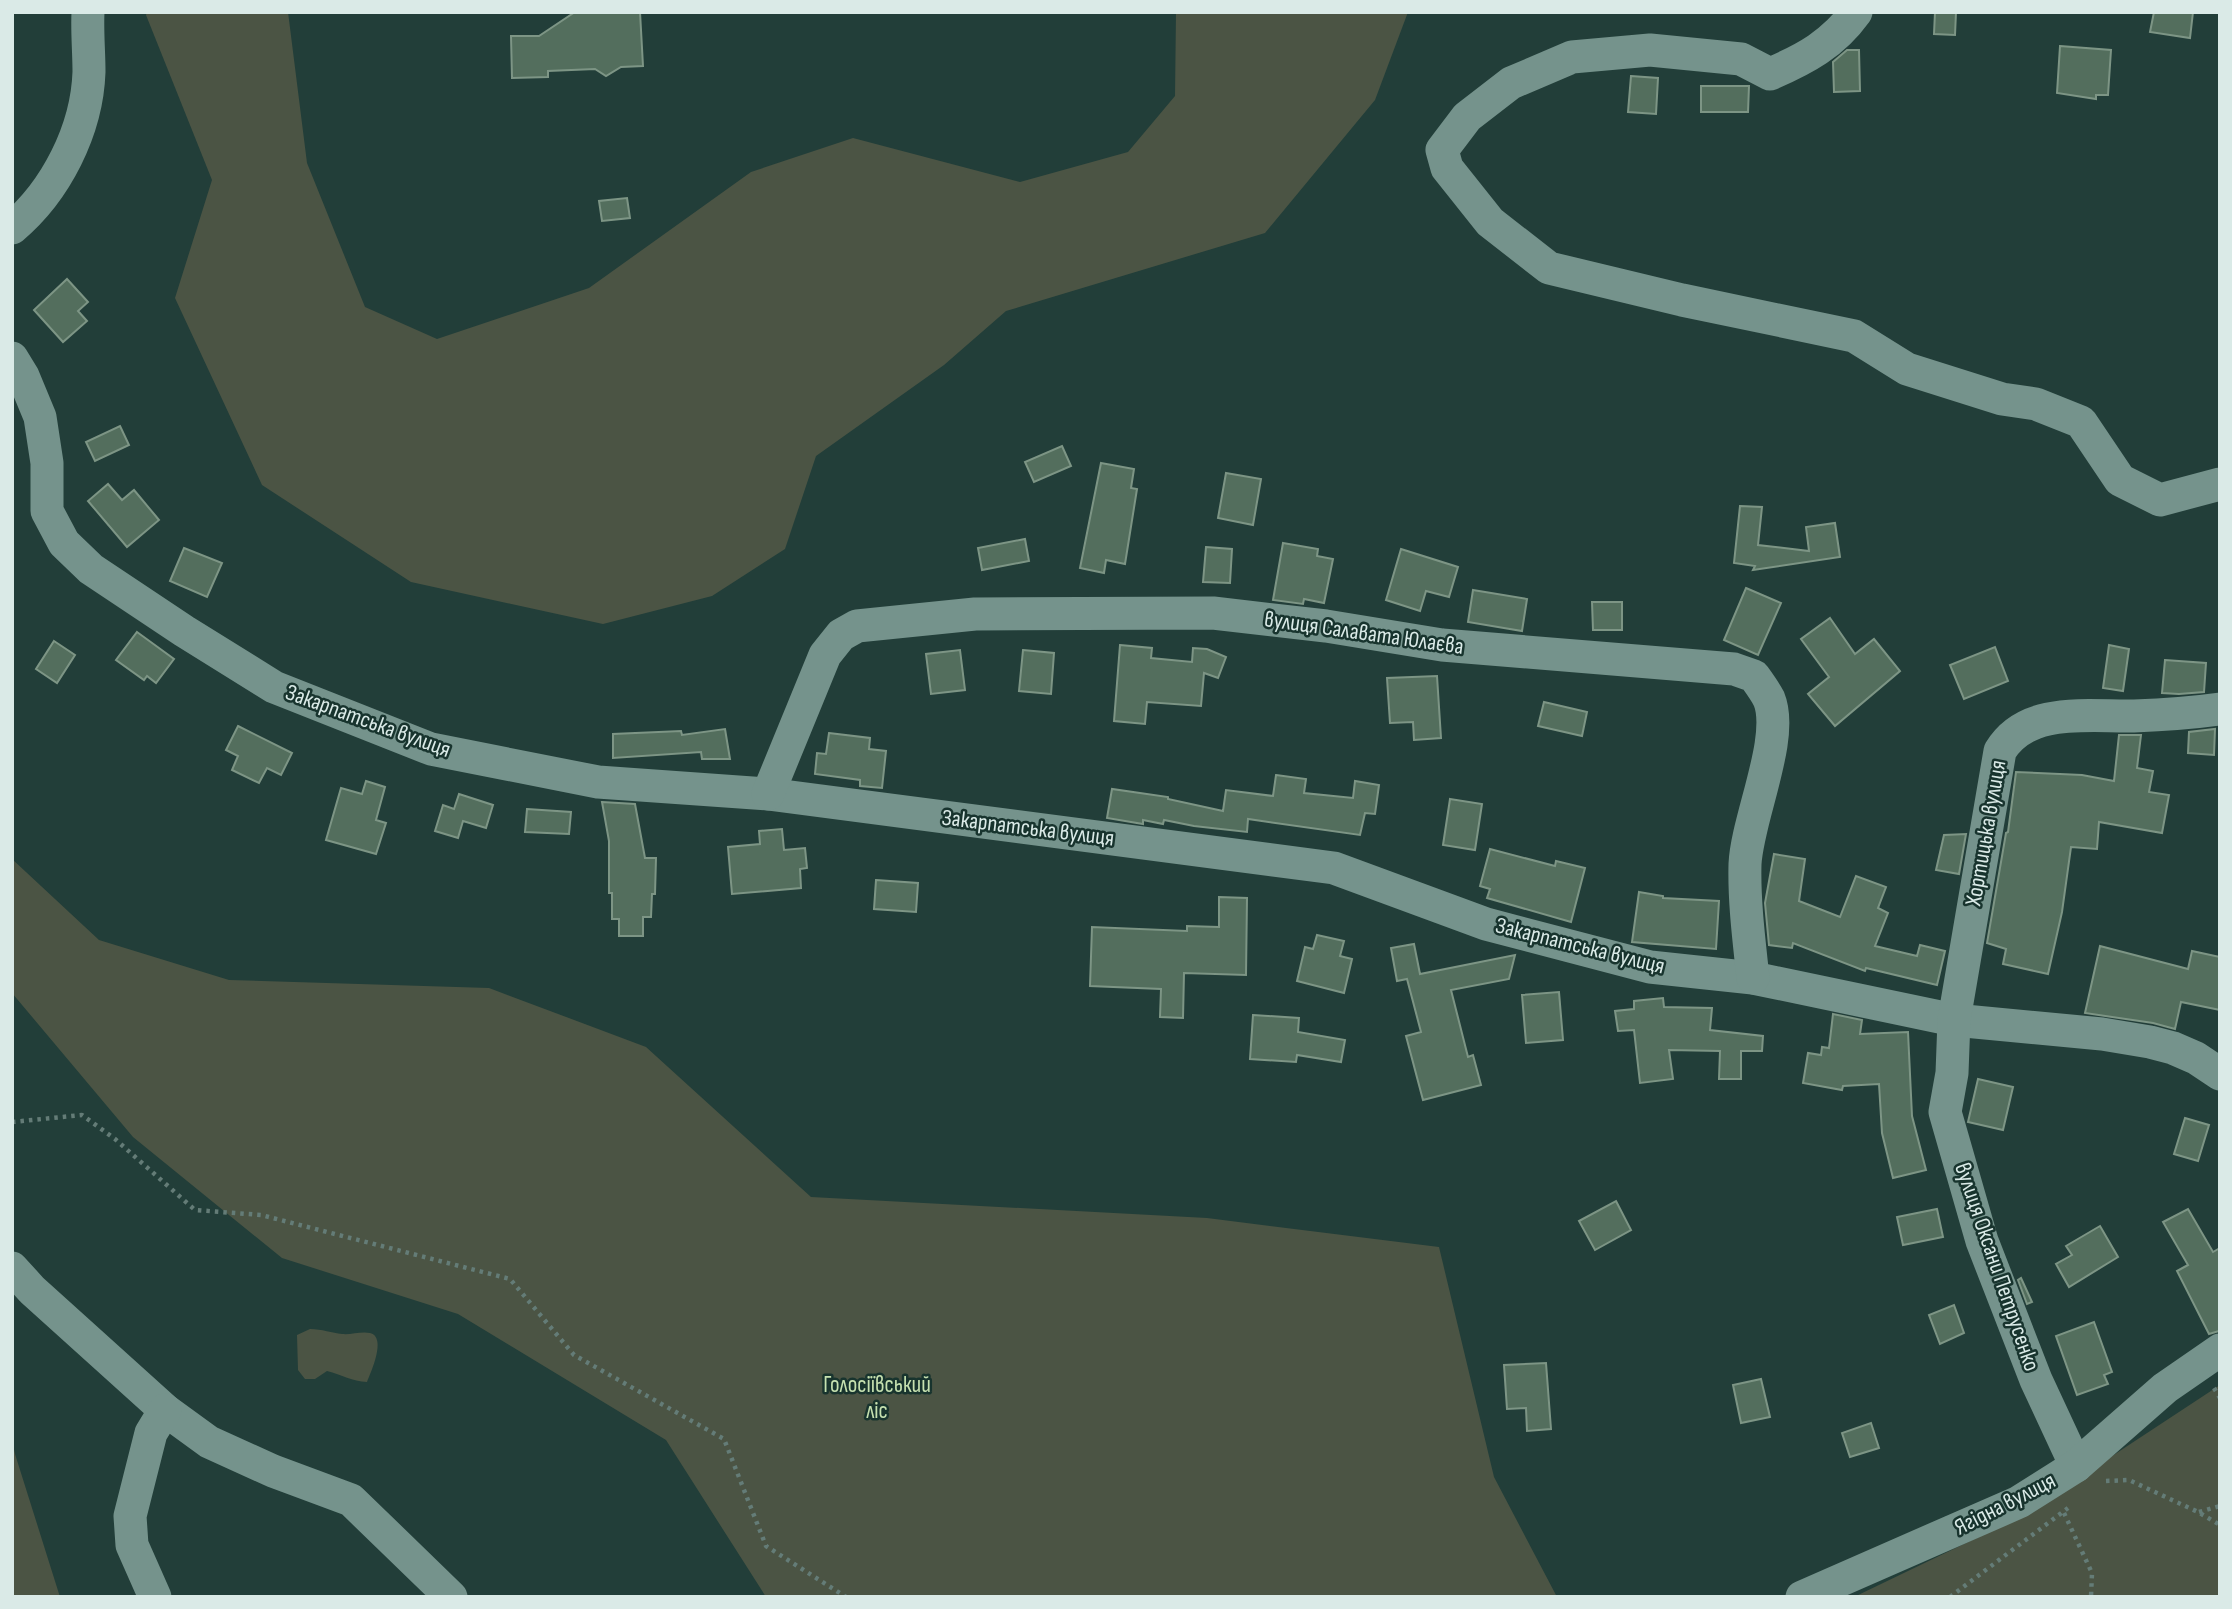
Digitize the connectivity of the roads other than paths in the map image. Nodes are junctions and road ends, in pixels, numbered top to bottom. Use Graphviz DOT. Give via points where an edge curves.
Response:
graph roads {
  1 [pos="88,12"];
  2 [pos="1856,12"];
  3 [pos="12,228"];
  4 [pos="12,358"];
  5 [pos="2220,484"];
  6 [pos="2220,709"];
  7 [pos="768,794"];
  8 [pos="1753,978"];
  9 [pos="1954,1020"];
  10 [pos="2220,1074"];
  11 [pos="12,1268"];
  12 [pos="2220,1350"];
  13 [pos="165,1410"];
  14 [pos="2088,1475"];
  15 [pos="155,1597"];
  16 [pos="451,1597"];
  17 [pos="1802,1597"];
  1 -- 3 [label="street" via="89,74 81,122 64,162 30,213"];
  2 -- 5 [label="street" via="1841,33 1800,62 1770,74 1741,59 1650,50 1573,57 1511,83 1467,117 1442,150 1447,168 1490,222 1549,268 1854,336 1907,369 2002,399 2036,404 2081,422 2120,480 2160,500"];
  4 -- 7 [label="street, Закарпатська вулиця" via="40,417 47,463 47,511 64,543 91,569 274,687 431,749 598,782"];
  6 -- 9 [label="street, Хортицька вулиця" via="2132,716 2072,714 2032,724 2007,739 2000,751"];
  7 -- 8 [label="street, Закарпатська вулиця" via="1334,868 1486,924 1572,947 1650,967"];
  7 -- 8 [label="street, вулиця Салавата Юлаєва" via="825,655 841,635 857,626 975,614 1213,613 1442,645 1734,669 1754,676 1770,701 1773,739 1745,862"];
  8 -- 9 [label="street, Закарпатська вулиця"];
  9 -- 10 [label="street, Закарпатська вулиця" via="2150,1042 2196,1058"];
  9 -- 14 [label="street, вулиця Оксани Петрусенко" via="1945,1112 1982,1241 2036,1380"];
  11 -- 13 [label="street"];
  12 -- 14 [label="street, Ягідна вулиця" via="2165,1388"];
  13 -- 15 [label="street" via="151,1433 130,1516 132,1545"];
  13 -- 16 [label="street" via="209,1442 351,1500"];
  14 -- 17 [label="street, Ягідна вулиця"];
}
